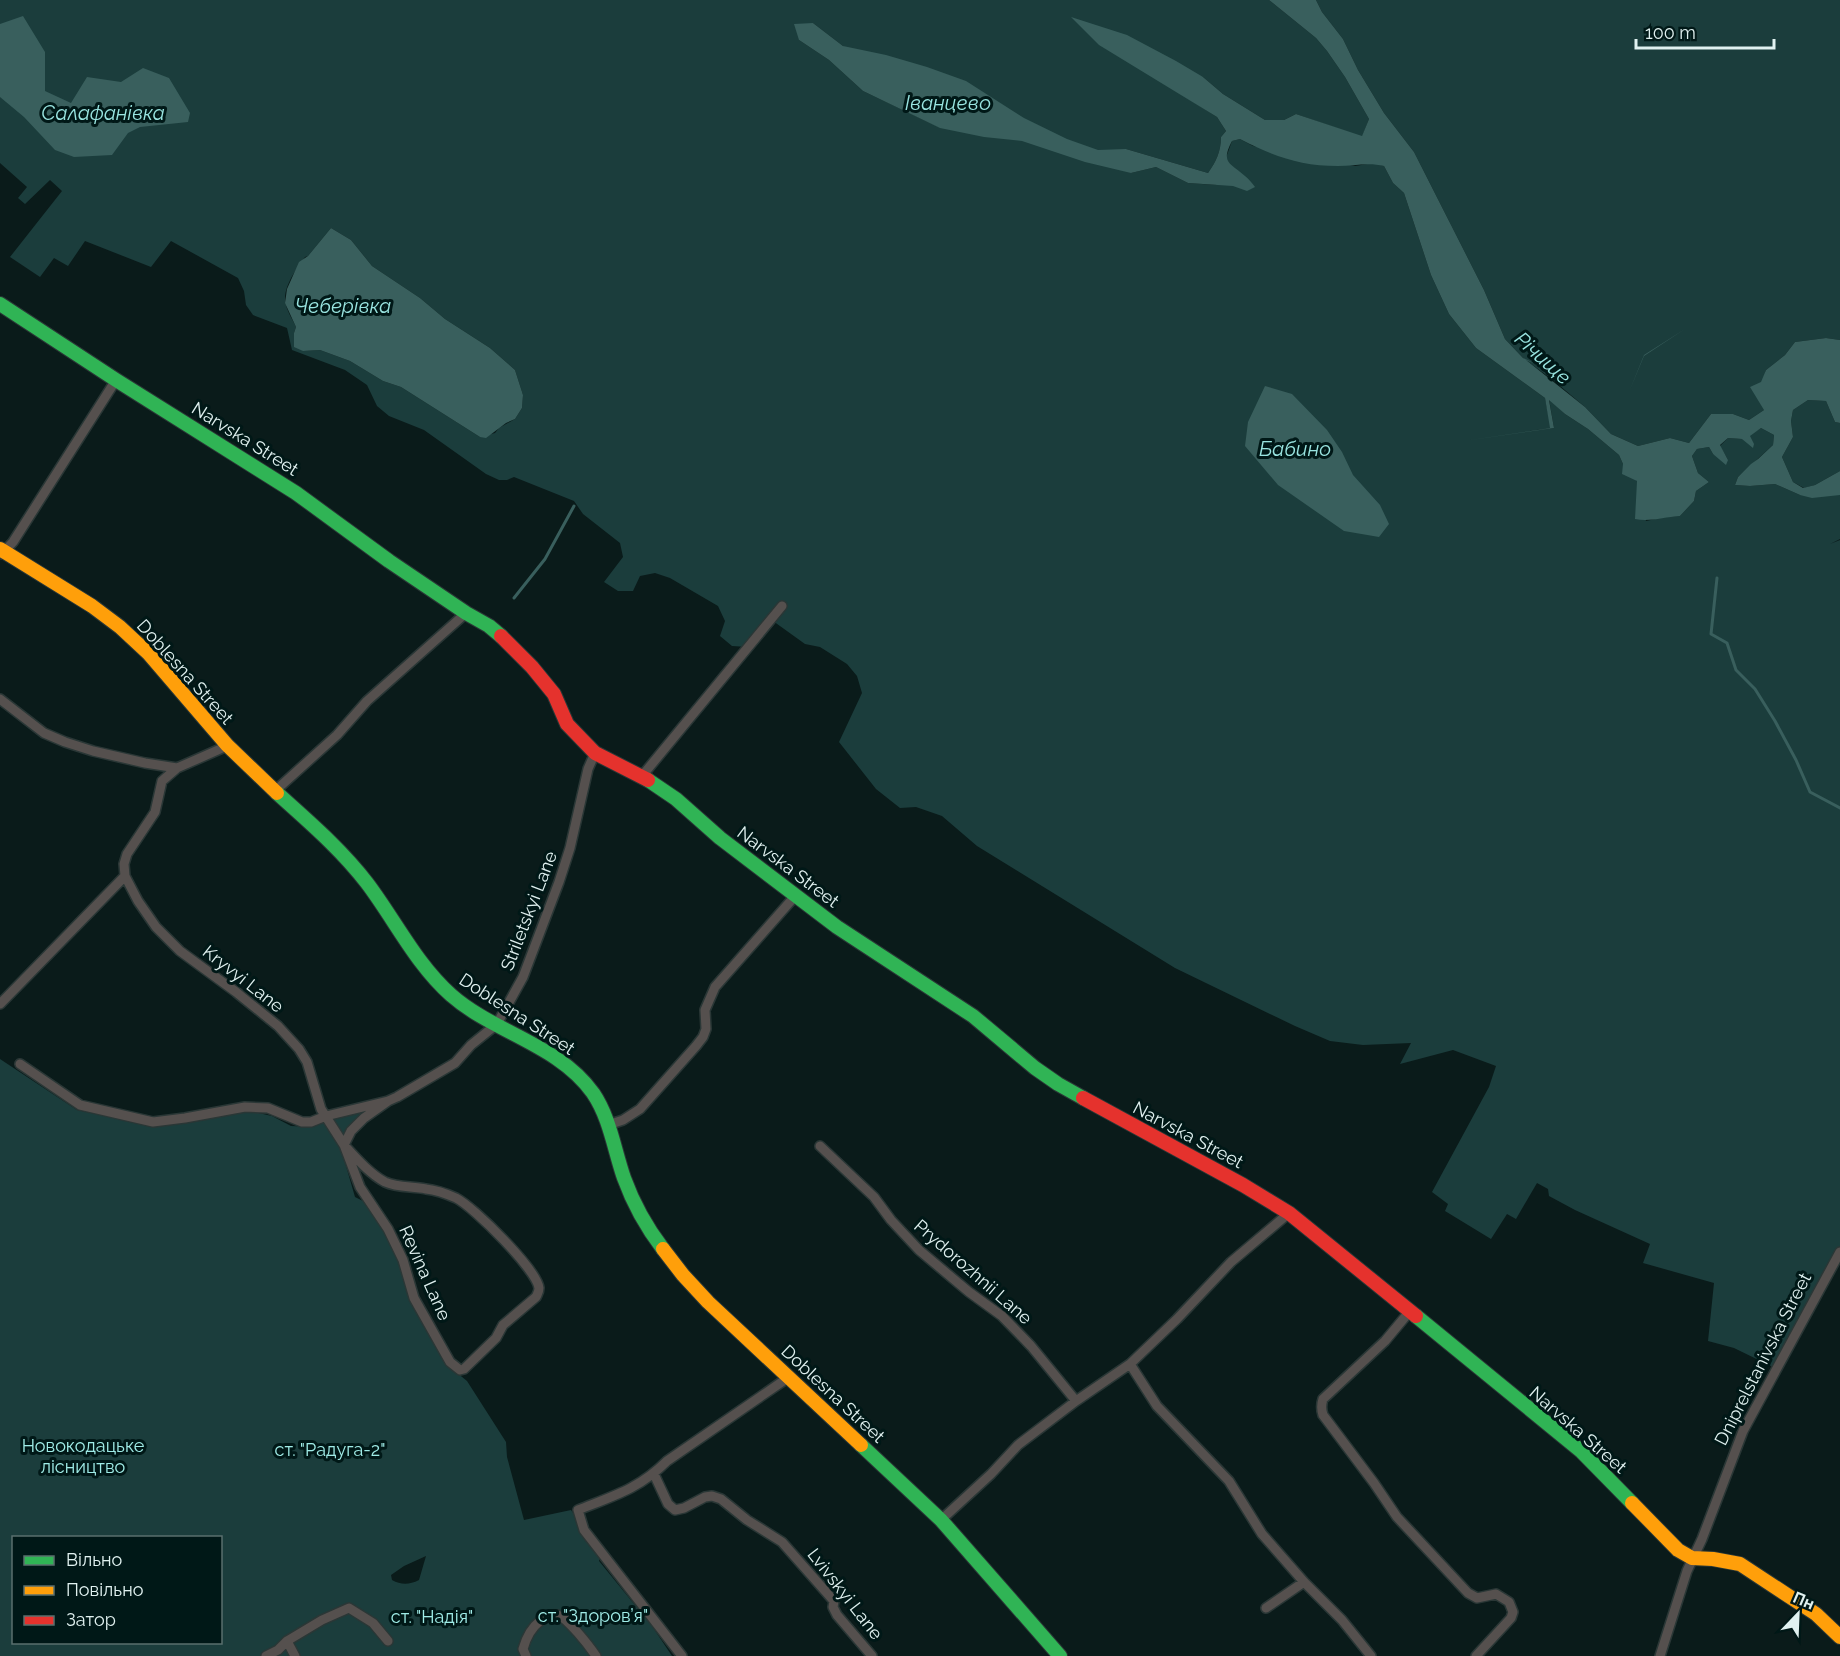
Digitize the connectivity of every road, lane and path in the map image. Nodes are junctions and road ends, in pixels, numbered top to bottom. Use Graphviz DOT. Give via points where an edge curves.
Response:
graph roads {
  1 [pos="0,304"];
  2 [pos="116,380"];
  3 [pos="1,552"];
  4 [pos="782,606"];
  5 [pos="466,613"];
  6 [pos="0,699"];
  7 [pos="227,746"];
  8 [pos="595,753"];
  9 [pos="177,768"];
  10 [pos="642,776"];
  11 [pos="275,791"];
  12 [pos="125,876"];
  13 [pos="796,895"];
  14 [pos="0,1005"];
  15 [pos="497,1024"];
  16 [pos="20,1064"];
  17 [pos="388,1101"];
  18 [pos="326,1116"];
  19 [pos="608,1125"];
  20 [pos="344,1145"];
  21 [pos="820,1146"];
  22 [pos="1289,1213"];
  23 [pos="1840,1252"];
  24 [pos="1410,1311"];
  25 [pos="1130,1364"];
  26 [pos="789,1377"];
  27 [pos="1076,1401"];
  28 [pos="654,1474"];
  29 [pos="941,1520"];
  30 [pos="1692,1558"];
  31 [pos="1304,1582"];
  32 [pos="1266,1608"];
  33 [pos="1840,1637"];
  34 [pos="286,1641"];
  35 [pos="388,1641"];
  36 [pos="1057,1655"];
  37 [pos="266,1656"];
  38 [pos="295,1656"];
  39 [pos="526,1656"];
  40 [pos="596,1656"];
  41 [pos="682,1656"];
  42 [pos="872,1656"];
  43 [pos="1371,1656"];
  44 [pos="1476,1656"];
  45 [pos="1660,1656"];
  1 -- 2 [label="street, Narvska Street"];
  2 -- 3 [label="street" via="13,542"];
  2 -- 5 [label="street, Narvska Street" via="296,493"];
  3 -- 7 [label="street, Doblesna Street" via="118,625 142,647"];
  4 -- 10 [label="street"];
  5 -- 8 [label="street, Narvska Street" via="510,643 554,694 567,724"];
  5 -- 11 [label="street" via="367,701 337,735"];
  6 -- 9 [label="street" via="44,733 65,742"];
  7 -- 9 [label="street"];
  7 -- 11 [label="street, Doblesna Street"];
  8 -- 10 [label="street, Narvska Street"];
  8 -- 15 [label="street, Striletskyi Lane" via="559,882 522,976"];
  9 -- 12 [label="street" via="162,781 155,812 127,854"];
  10 -- 13 [label="street, Narvska Street"];
  11 -- 15 [label="street, Doblesna Street" via="355,867 446,991"];
  12 -- 14 [label="street"];
  12 -- 18 [label="street, Kryvyi Lane" via="156,927 180,951 292,1040 307,1062"];
  13 -- 19 [label="street" via="715,987 705,1010 706,1029 696,1046 640,1109"];
  13 -- 22 [label="street, Narvska Street" via="846,933 973,1016 1058,1084"];
  15 -- 17 [label="street, Striletskyi Lane" via="455,1063"];
  15 -- 19 [label="street, Doblesna Street" via="577,1075 601,1107"];
  16 -- 18 [label="street, Striletskyi Lane" via="80,1105 153,1122 245,1107 268,1108 302,1122"];
  17 -- 18 [label="street, Striletskyi Lane"];
  17 -- 20 [label="street" via="351,1131"];
  18 -- 20 [label="street, Revina Lane"];
  19 -- 26 [label="street, Doblesna Street" via="625,1180 658,1243 708,1302"];
  20 -- 20 [label="street, Revina Lane" via="360,1187 403,1260 424,1319 450,1362 464,1370 496,1338 503,1325 536,1297 536,1281 498,1232 457,1199 384,1181"];
  21 -- 27 [label="street, Prydorozhnii Lane" via="874,1197 919,1250 1002,1316"];
  22 -- 24 [label="street, Narvska Street"];
  22 -- 25 [label="street" via="1232,1262"];
  23 -- 30 [label="street, Dniprelstanivska Street" via="1743,1431"];
  24 -- 30 [label="street, Narvska Street" via="1581,1451 1678,1550"];
  24 -- 44 [label="street" via="1321,1405 1323,1415 1397,1517 1468,1593 1477,1598 1496,1594 1509,1602 1513,1612 1510,1618"];
  25 -- 27 [label="street"];
  25 -- 31 [label="street" via="1157,1406 1229,1481 1262,1534"];
  26 -- 28 [label="street"];
  26 -- 29 [label="street, Doblesna Street"];
  27 -- 29 [label="street" via="1018,1444"];
  28 -- 41 [label="street" via="636,1486 578,1510 584,1530"];
  28 -- 42 [label="street, Lvivskyi Lane" via="668,1504 675,1510 712,1496 782,1542 834,1601 837,1615"];
  29 -- 36 [label="street, Doblesna Street"];
  30 -- 33 [label="street" via="1740,1564 1816,1614"];
  30 -- 45 [label="street, Dniprelstanivska Street"];
  31 -- 32 [label="street"];
  31 -- 43 [label="street"];
  34 -- 35 [label="street" via="349,1608 373,1623"];
  34 -- 37 [label="street"];
  34 -- 38 [label="street"];
  39 -- 40 [label="street" via="526,1638 545,1617 556,1614"];
}
